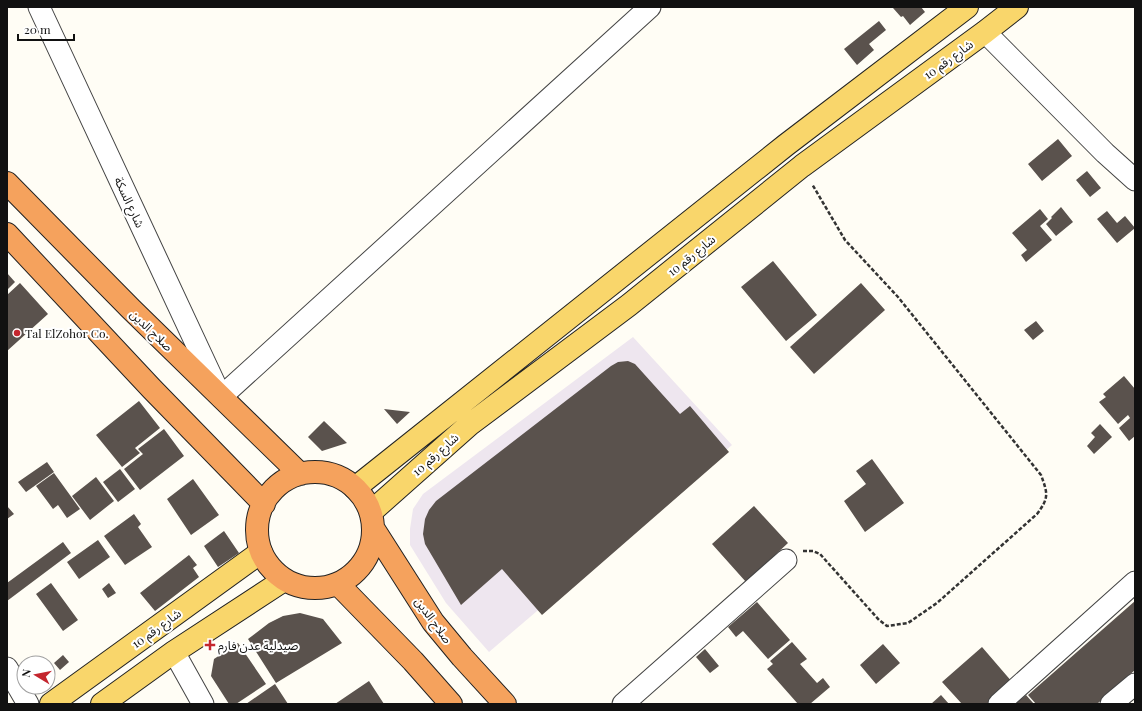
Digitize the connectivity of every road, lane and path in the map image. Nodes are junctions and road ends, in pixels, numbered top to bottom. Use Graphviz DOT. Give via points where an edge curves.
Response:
graph roads {
  1 [pos="39,7"];
  2 [pos="650,7"];
  3 [pos="967,7"];
  4 [pos="1017,7"];
  5 [pos="985,32"];
  6 [pos="802,166"];
  7 [pos="1135,180"];
  8 [pos="7,183"];
  9 [pos="7,234"];
  10 [pos="221,397"];
  11 [pos="300,474"];
  12 [pos="356,488"];
  13 [pos="264,504"];
  14 [pos="372,520"];
  15 [pos="261,552"];
  16 [pos="786,560"];
  17 [pos="284,580"];
  18 [pos="1135,582"];
  19 [pos="338,584"];
  20 [pos="174,652"];
  21 [pos="7,668"];
  22 [pos="1135,684"];
  23 [pos="28,704"];
  24 [pos="51,704"];
  25 [pos="102,704"];
  26 [pos="203,704"];
  27 [pos="451,704"];
  28 [pos="505,704"];
  29 [pos="623,704"];
  30 [pos="999,704"];
  31 [pos="1111,704"];
  1 -- 10 [label="street, شارع السكة"];
  2 -- 10 [label="street"];
  3 -- 12 [label="main road, شارع رقم 10" via="786,145"];
  4 -- 5 [label="main road, شارع رقم 10"];
  5 -- 6 [label="main road, شارع رقم 10"];
  5 -- 7 [label="street"];
  6 -- 14 [label="main road, شارع رقم 10" via="629,305 469,425"];
  6 -- 16 [label="path" via="845,240 898,297 1041,475 1046,489 1046,502 1037,514 937,603 908,623 887,626 879,620 820,554 813,550 804,551"];
  8 -- 10 [label="highway, صلاح الدين" via="125,304"];
  9 -- 13 [label="highway"];
  10 -- 11 [label="highway, صلاح الدين"];
  11 -- 12 [label="highway" via="320,472 339,477"];
  11 -- 13 [label="highway" via="282,482"];
  12 -- 14 [label="highway" via="364,499"];
  13 -- 15 [label="highway" via="257,533"];
  14 -- 19 [label="highway" via="372,545 365,560 354,574"];
  14 -- 28 [label="highway, صلاح الدين" via="433,622"];
  15 -- 17 [label="highway" via="271,568"];
  15 -- 24 [label="main road, شارع رقم 10"];
  16 -- 29 [label="street"];
  17 -- 19 [label="highway" via="302,587 320,588"];
  17 -- 20 [label="main road"];
  18 -- 30 [label="street"];
  19 -- 27 [label="highway"];
  20 -- 25 [label="main road"];
  20 -- 26 [label="street"];
  21 -- 23 [label="street"];
  22 -- 31 [label="street"];
}
